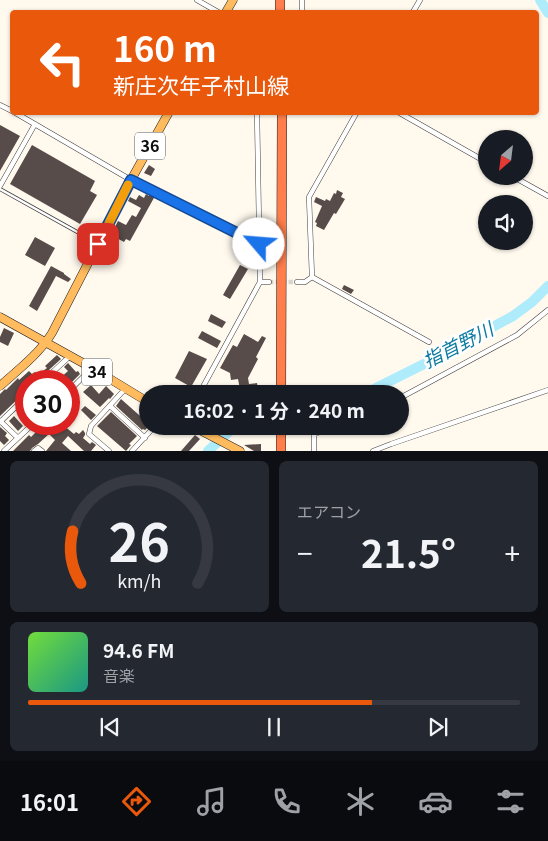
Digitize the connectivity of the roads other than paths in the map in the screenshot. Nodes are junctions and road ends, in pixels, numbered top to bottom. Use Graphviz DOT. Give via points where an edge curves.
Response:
graph roads {
  1 [pos="197,0"];
  2 [pos="214,10"];
  3 [pos="18,115"];
  4 [pos="167,115"];
  5 [pos="257,115"];
  6 [pos="282,115"];
  7 [pos="354,115"];
  8 [pos="403,115"];
  9 [pos="35,124"];
  10 [pos="478,157"];
  11 [pos="131,180"];
  12 [pos="528,185"];
  13 [pos="0,187"];
  14 [pos="548,196"];
  15 [pos="98,244"];
  16 [pos="259,244"];
  17 [pos="312,277"];
  18 [pos="260,282"];
  19 [pos="269,282"];
  20 [pos="297,282"];
  21 [pos="548,310"];
  22 [pos="0,317"];
  23 [pos="429,342"];
  24 [pos="46,343"];
  25 [pos="70,356"];
  26 [pos="92,368"];
  27 [pos="55,370"];
  28 [pos="80,379"];
  29 [pos="204,385"];
  30 [pos="281,385"];
  31 [pos="0,386"];
  32 [pos="125,389"];
  33 [pos="548,390"];
  34 [pos="409,393"];
  35 [pos="139,397"];
  36 [pos="110,406"];
  37 [pos="15,407"];
  38 [pos="0,421"];
  39 [pos="21,435"];
  40 [pos="148,435"];
  41 [pos="208,435"];
  42 [pos="281,435"];
  43 [pos="314,435"];
  44 [pos="18,438"];
  45 [pos="145,438"];
  46 [pos="236,449"];
  47 [pos="4,451"];
  48 [pos="34,451"];
  49 [pos="42,451"];
  50 [pos="109,451"];
  51 [pos="132,451"];
  52 [pos="281,451"];
  53 [pos="314,451"];
  54 [pos="373,451"];
  1 -- 2 [label="street"];
  3 -- 9 [label="street"];
  4 -- 11 [label="main road, 36"];
  5 -- 16 [label="street"];
  6 -- 30 [label="highway"];
  7 -- 17 [label="street" via="309,198"];
  8 -- 10 [label="street"];
  9 -- 11 [label="street"];
  9 -- 13 [label="street"];
  11 -- 15 [label="main road, 36"];
  11 -- 16 [label="street"];
  12 -- 14 [label="street"];
  13 -- 15 [label="lane"];
  15 -- 24 [label="main road, 36"];
  16 -- 18 [label="street"];
  17 -- 20 [label="street" via="305,282"];
  17 -- 23 [label="street"];
  18 -- 19 [label="street"];
  18 -- 29 [label="street"];
  21 -- 34 [label="street" via="517,335"];
  22 -- 24 [label="main road, 34"];
  24 -- 25 [label="main road, 34"];
  24 -- 31 [label="main road, 36"];
  25 -- 26 [label="main road, 34"];
  25 -- 27 [label="street"];
  26 -- 28 [label="street"];
  26 -- 32 [label="main road, 34"];
  32 -- 35 [label="main road, 34"];
  32 -- 36 [label="street"];
  33 -- 54 [label="street"];
  36 -- 45 [label="street"];
  36 -- 50 [label="street" via="91,426 90,434"];
  37 -- 38 [label="street"];
  38 -- 44 [label="street"];
  39 -- 44 [label="street"];
  40 -- 45 [label="street"];
  41 -- 46 [label="main road"];
  42 -- 52 [label="highway"];
  43 -- 53 [label="street"];
  44 -- 47 [label="street"];
  45 -- 51 [label="street"];
  48 -- 49 [label="street" via="38,448"];
}
